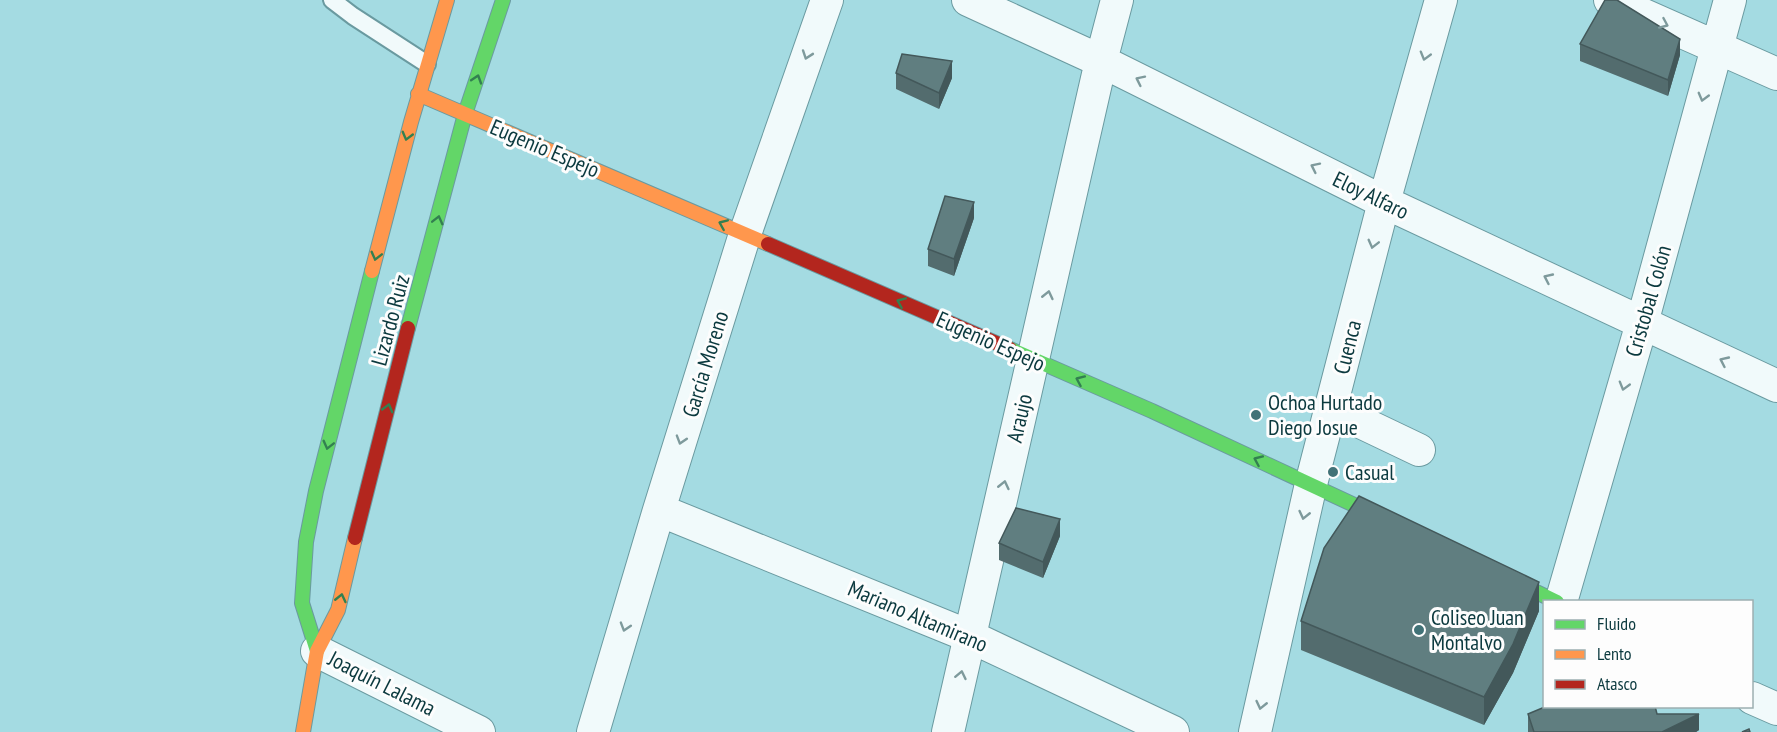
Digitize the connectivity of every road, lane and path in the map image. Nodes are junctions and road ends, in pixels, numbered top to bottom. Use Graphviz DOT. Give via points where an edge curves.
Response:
graph roads {
  1 [pos="332,0"];
  2 [pos="447,0"];
  3 [pos="503,0"];
  4 [pos="827,0"];
  5 [pos="968,0"];
  6 [pos="1117,0"];
  7 [pos="1441,0"];
  8 [pos="1610,0"];
  9 [pos="1730,0"];
  10 [pos="356,8"];
  11 [pos="1717,47"];
  12 [pos="1101,61"];
  13 [pos="428,64"];
  14 [pos="1777,74"];
  15 [pos="418,94"];
  16 [pos="465,114"];
  17 [pos="1384,202"];
  18 [pos="745,234"];
  19 [pos="1642,323"];
  20 [pos="1033,359"];
  21 [pos="1777,386"];
  22 [pos="1331,408"];
  23 [pos="1419,450"];
  24 [pos="1311,484"];
  25 [pos="659,510"];
  26 [pos="1408,530"];
  27 [pos="1482,566"];
  28 [pos="1555,600"];
  29 [pos="1560,600"];
  30 [pos="969,636"];
  31 [pos="317,651"];
  32 [pos="1753,698"];
  33 [pos="1777,709"];
  34 [pos="303,732"];
  35 [pos="479,732"];
  36 [pos="593,732"];
  37 [pos="948,732"];
  38 [pos="1173,732"];
  39 [pos="1255,732"];
  1 -- 10 [label="lane"];
  2 -- 13 [label="main road, Lizardo Ruiz"];
  16 -- 3 [label="main road, Lizardo Ruiz, one-way"];
  4 -- 18 [label="street, García Moreno, one-way"];
  5 -- 12 [label="street, Eloy Alfaro"];
  6 -- 12 [label="street, Araujo"];
  7 -- 17 [label="street, Cuenca, one-way"];
  8 -- 11 [label="street, one-way"];
  9 -- 11 [label="street, Cristobal Colón"];
  10 -- 13 [label="lane"];
  11 -- 14 [label="street"];
  11 -- 19 [label="street, Cristobal Colón, one-way"];
  17 -- 12 [label="street, Eloy Alfaro, one-way"];
  20 -- 12 [label="street, Araujo, one-way"];
  13 -- 15 [label="main road, Lizardo Ruiz"];
  15 -- 16 [label="main road, Eugenio Espejo"];
  15 -- 31 [label="main road, Lizardo Ruiz, one-way" via="306,542 302,603"];
  18 -- 16 [label="main road, Eugenio Espejo, one-way"];
  31 -- 16 [label="main road, Lizardo Ruiz, one-way" via="338,610"];
  19 -- 17 [label="street, Eloy Alfaro, one-way"];
  17 -- 22 [label="street, Cuenca, one-way"];
  20 -- 18 [label="main road, Eugenio Espejo, one-way"];
  18 -- 25 [label="street, García Moreno, one-way"];
  21 -- 19 [label="street, Eloy Alfaro, one-way"];
  19 -- 29 [label="street, Cristobal Colón, one-way"];
  24 -- 20 [label="main road, Eugenio Espejo, one-way"];
  30 -- 20 [label="street, Araujo, one-way"];
  22 -- 23 [label="street"];
  22 -- 24 [label="street, Cuenca"];
  24 -- 26 [label="main road, Eugenio Espejo"];
  24 -- 39 [label="street, Cuenca, one-way"];
  25 -- 30 [label="street, Mariano Altamirano"];
  25 -- 36 [label="street, García Moreno, one-way"];
  27 -- 28 [label="main road"];
  37 -- 30 [label="street, Araujo, one-way"];
  30 -- 38 [label="street, Mariano Altamirano"];
  31 -- 34 [label="main road, Lizardo Ruiz"];
  31 -- 35 [label="street, Joaquín Lalama"];
  32 -- 33 [label="street"];
}
